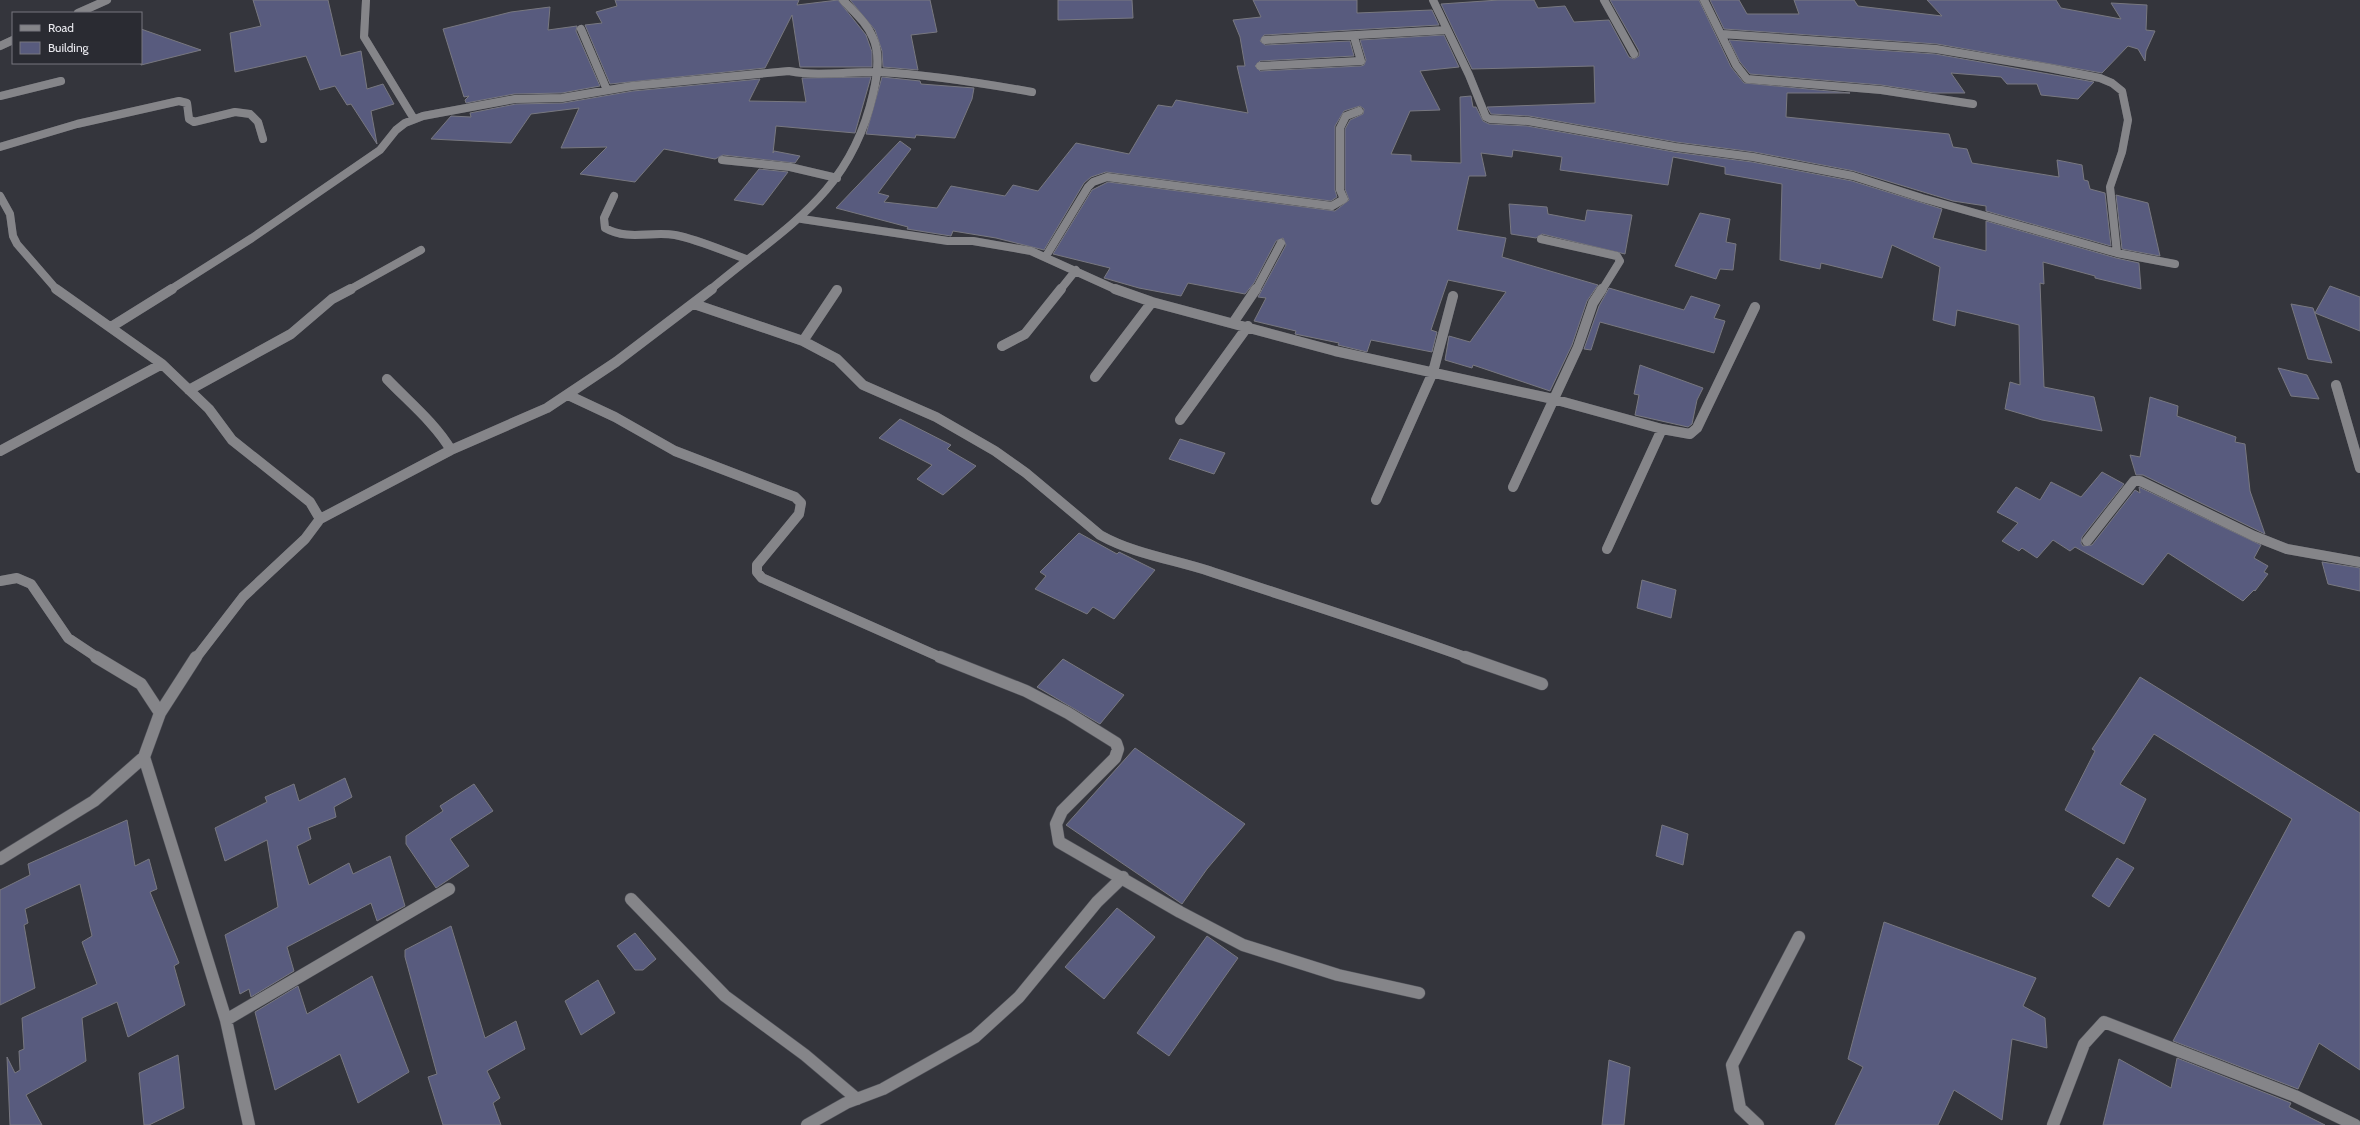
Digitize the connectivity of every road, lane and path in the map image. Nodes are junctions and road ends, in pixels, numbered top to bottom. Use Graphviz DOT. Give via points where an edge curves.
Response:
graph roads {
  1 [pos="107,0"];
  2 [pos="366,0"];
  3 [pos="843,0"];
  4 [pos="1433,0"];
  5 [pos="1604,0"];
  6 [pos="1704,0"];
  7 [pos="80,12"];
  8 [pos="582,29"];
  9 [pos="1447,30"];
  10 [pos="1722,34"];
  11 [pos="1354,37"];
  12 [pos="12,40"];
  13 [pos="1265,40"];
  14 [pos="0,46"];
  15 [pos="1634,54"];
  16 [pos="1260,66"];
  17 [pos="878,72"];
  18 [pos="61,81"];
  19 [pos="607,90"];
  20 [pos="1032,92"];
  21 [pos="0,96"];
  22 [pos="1973,104"];
  23 [pos="1359,111"];
  24 [pos="414,119"];
  25 [pos="263,139"];
  26 [pos="0,147"];
  27 [pos="722,160"];
  28 [pos="837,178"];
  29 [pos="0,196"];
  30 [pos="614,196"];
  31 [pos="802,218"];
  32 [pos="1541,239"];
  33 [pos="1281,243"];
  34 [pos="421,250"];
  35 [pos="2117,253"];
  36 [pos="1046,256"];
  37 [pos="746,259"];
  38 [pos="2175,264"];
  39 [pos="1076,270"];
  40 [pos="836,290"];
  41 [pos="1453,296"];
  42 [pos="1152,302"];
  43 [pos="694,304"];
  44 [pos="1756,307"];
  45 [pos="1233,323"];
  46 [pos="1248,326"];
  47 [pos="110,327"];
  48 [pos="803,341"];
  49 [pos="1002,346"];
  50 [pos="162,364"];
  51 [pos="1433,372"];
  52 [pos="1095,377"];
  53 [pos="388,379"];
  54 [pos="2336,385"];
  55 [pos="189,390"];
  56 [pos="568,395"];
  57 [pos="1553,399"];
  58 [pos="1180,420"];
  59 [pos="1662,429"];
  60 [pos="451,450"];
  61 [pos="0,451"];
  62 [pos="2360,468"];
  63 [pos="1514,487"];
  64 [pos="1376,500"];
  65 [pos="320,519"];
  66 [pos="2087,541"];
  67 [pos="1607,549"];
  68 [pos="2360,562"];
  69 [pos="0,580"];
  70 [pos="1542,684"];
  71 [pos="160,713"];
  72 [pos="144,757"];
  73 [pos="0,859"];
  74 [pos="1123,877"];
  75 [pos="449,889"];
  76 [pos="631,899"];
  77 [pos="1799,937"];
  78 [pos="1418,993"];
  79 [pos="226,1020"];
  80 [pos="857,1099"];
  81 [pos="249,1125"];
  82 [pos="807,1125"];
  83 [pos="1758,1125"];
  84 [pos="2053,1125"];
  85 [pos="2355,1125"];
  1 -- 7 [label="street"];
  2 -- 24 [label="street" via="364,37"];
  3 -- 17 [label="street" via="866,25 876,44"];
  4 -- 9 [label="street"];
  5 -- 15 [label="street"];
  6 -- 10 [label="street"];
  8 -- 19 [label="street"];
  9 -- 11 [label="street"];
  9 -- 35 [label="street" via="1486,117 1528,121 1675,147 1753,157 1853,176"];
  10 -- 22 [label="street" via="1747,79 1881,90"];
  10 -- 35 [label="street" via="1936,49 2049,68 2112,83 2122,91 2128,120 2122,152 2110,187"];
  11 -- 13 [label="street"];
  11 -- 16 [label="street" via="1361,57 1360,61 1354,63"];
  12 -- 14 [label="street"];
  17 -- 19 [label="street" via="803,74 789,71"];
  17 -- 20 [label="street" via="968,80"];
  17 -- 28 [label="street" via="856,147"];
  18 -- 21 [label="street"];
  19 -- 24 [label="street" via="562,98 515,99"];
  23 -- 36 [label="street" via="1346,116 1340,128 1340,190 1344,199 1338,204 1332,206 1107,178 1093,182 1088,187"];
  24 -- 47 [label="street" via="396,130 388,142 360,164 252,238"];
  25 -- 26 [label="street" via="255,118 250,114 236,112 194,122 189,119 187,103 180,101 77,124"];
  27 -- 28 [label="street" via="790,167"];
  28 -- 31 [label="street"];
  29 -- 47 [label="street" via="10,214 13,236 29,260 61,294"];
  30 -- 37 [label="street" via="604,218 605,228 612,233 640,237 667,234"];
  31 -- 36 [label="street" via="948,241 973,241 1031,250"];
  31 -- 37 [label="street"];
  32 -- 57 [label="street" via="1616,256 1620,261 1593,303 1578,347"];
  33 -- 45 [label="street" via="1261,282"];
  34 -- 55 [label="street" via="332,299 291,334"];
  35 -- 38 [label="street"];
  36 -- 39 [label="street"];
  37 -- 43 [label="street"];
  39 -- 42 [label="street" via="1120,291"];
  39 -- 49 [label="street" via="1025,334"];
  40 -- 48 [label="street"];
  41 -- 51 [label="street"];
  42 -- 45 [label="street"];
  42 -- 52 [label="street"];
  43 -- 48 [label="street"];
  43 -- 56 [label="street"];
  44 -- 59 [label="street" via="1697,428 1690,434"];
  45 -- 46 [label="street"];
  46 -- 51 [label="street" via="1334,351"];
  46 -- 58 [label="street"];
  47 -- 50 [label="street"];
  48 -- 70 [label="street" via="837,359 863,385 936,416 980,441 1026,473 1113,543 1204,569 1449,650"];
  50 -- 55 [label="street"];
  50 -- 61 [label="street"];
  51 -- 57 [label="street"];
  51 -- 64 [label="street"];
  53 -- 60 [label="street" via="438,430"];
  54 -- 62 [label="street"];
  55 -- 65 [label="street" via="209,409 232,440 310,502"];
  56 -- 60 [label="street" via="547,408"];
  56 -- 74 [label="street" via="616,417 674,451 795,497 801,503 799,514 757,565 757,572 762,578 943,658 1026,691 1114,741 1118,745 1115,758 1062,811 1056,824 1059,842"];
  57 -- 59 [label="street"];
  57 -- 63 [label="street"];
  59 -- 67 [label="street"];
  60 -- 65 [label="street"];
  65 -- 71 [label="street" via="305,539 243,597 196,657"];
  66 -- 68 [label="street" via="2134,481 2140,481 2254,536 2287,548"];
  69 -- 71 [label="street" via="17,577 28,582 68,638 140,684"];
  71 -- 72 [label="street"];
  72 -- 73 [label="street" via="94,800"];
  72 -- 79 [label="street"];
  74 -- 78 [label="street" via="1180,912 1243,945 1338,975"];
  74 -- 80 [label="street" via="1097,902 1019,997 975,1037 882,1089"];
  75 -- 79 [label="street"];
  76 -- 80 [label="street" via="725,996 805,1055"];
  77 -- 83 [label="street" via="1732,1065 1740,1108"];
  79 -- 81 [label="street"];
  80 -- 82 [label="street"];
  84 -- 85 [label="street" via="2084,1044 2104,1022 2295,1096"];
}
